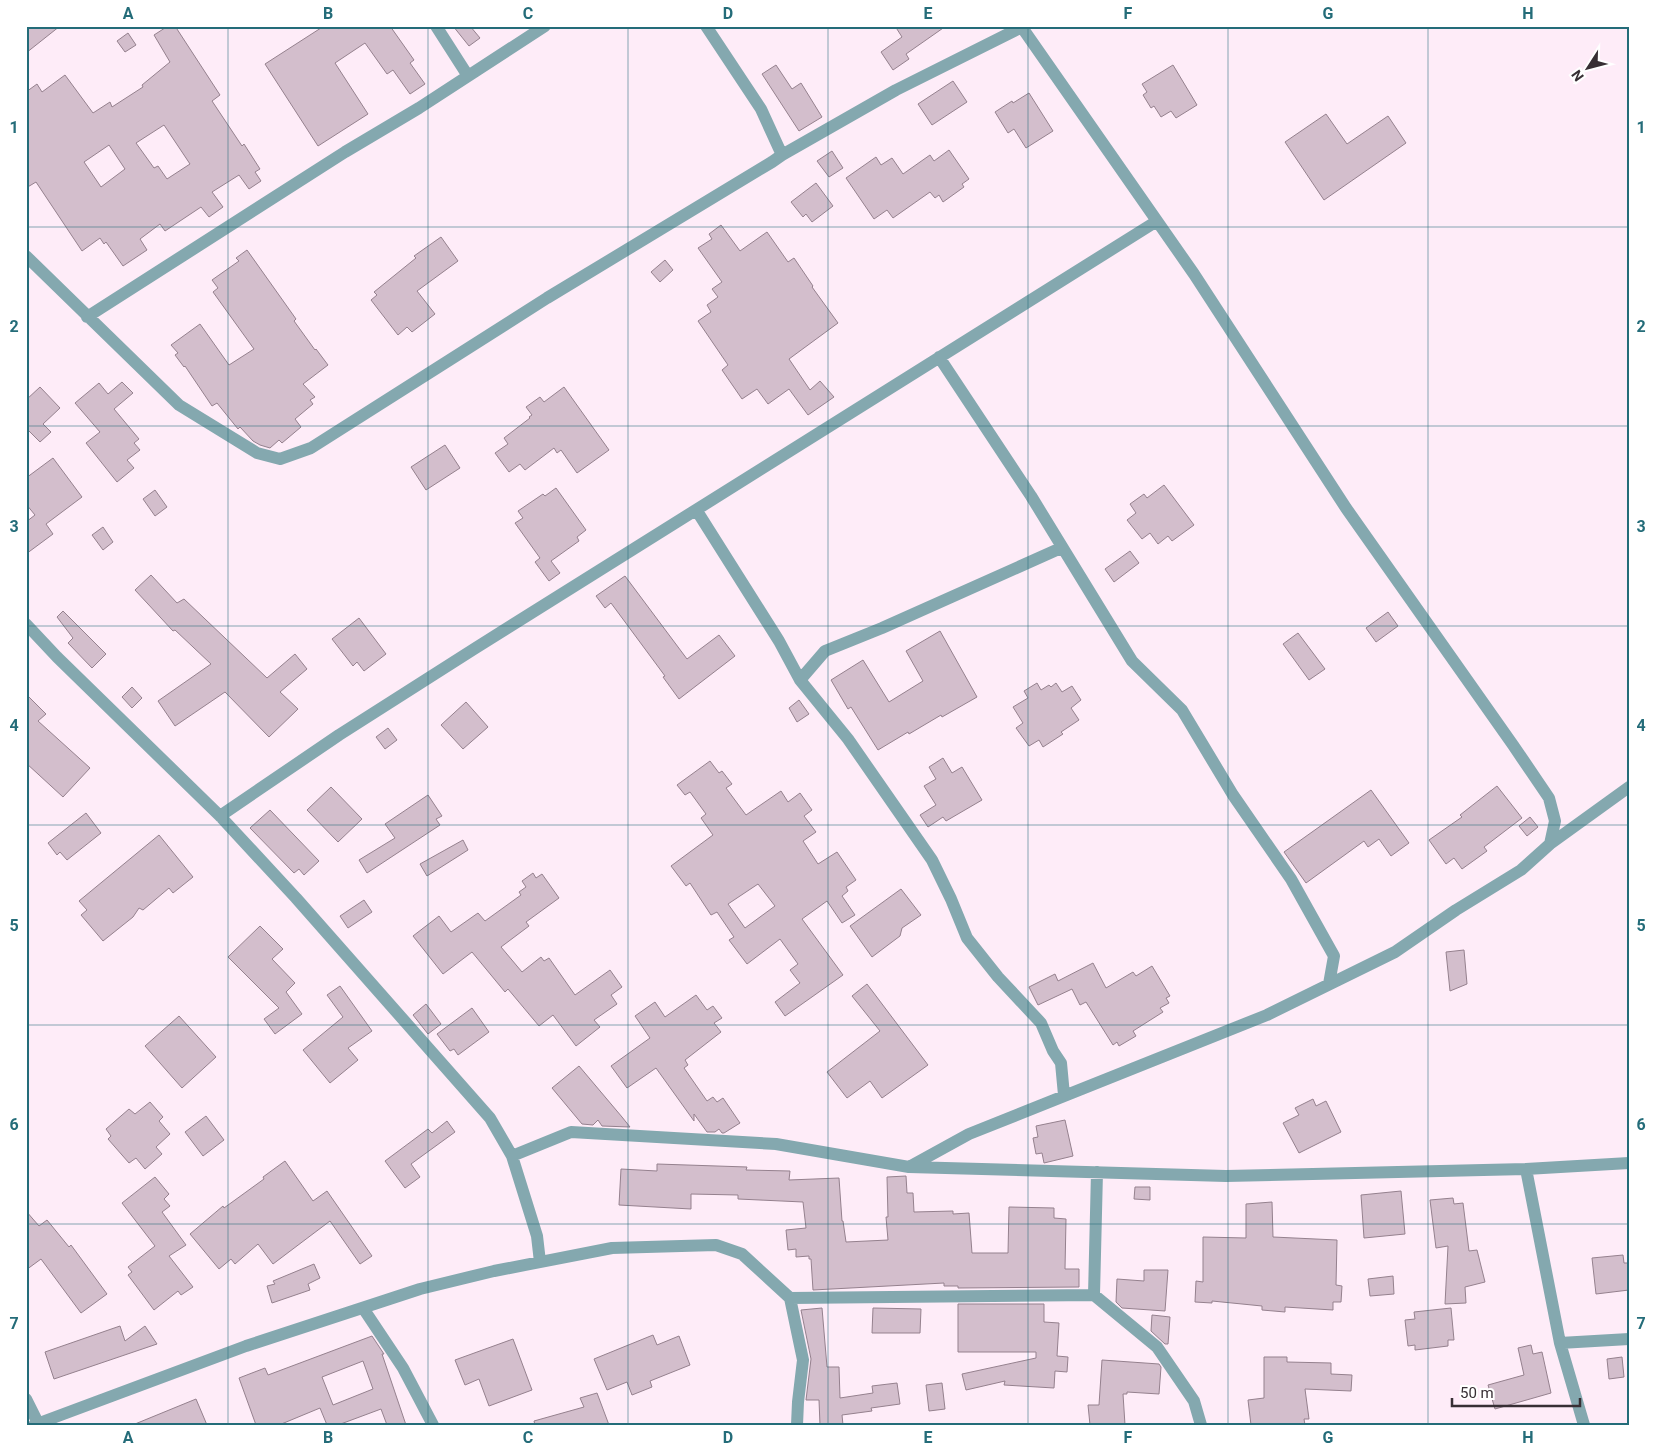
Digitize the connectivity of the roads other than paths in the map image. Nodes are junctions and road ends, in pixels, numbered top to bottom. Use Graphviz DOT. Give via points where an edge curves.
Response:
graph roads {
  1 [pos="436,26"];
  2 [pos="546,26"];
  3 [pos="706,26"];
  4 [pos="1021,27"];
  5 [pos="468,76"];
  6 [pos="782,154"];
  7 [pos="1156,221"];
  8 [pos="26,256"];
  9 [pos="87,317"];
  10 [pos="939,357"];
  11 [pos="697,510"];
  12 [pos="1061,548"];
  13 [pos="26,624"];
  14 [pos="800,680"];
  15 [pos="1629,787"];
  16 [pos="220,816"];
  17 [pos="1550,844"];
  18 [pos="1329,984"];
  19 [pos="1064,1094"];
  20 [pos="512,1156"];
  21 [pos="1629,1163"];
  22 [pos="910,1167"];
  23 [pos="1526,1169"];
  24 [pos="1097,1172"];
  25 [pos="540,1262"];
  26 [pos="1094,1295"];
  27 [pos="790,1298"];
  28 [pos="363,1308"];
  29 [pos="1629,1339"];
  30 [pos="1560,1343"];
  31 [pos="26,1399"];
  32 [pos="36,1424"];
  33 [pos="433,1425"];
  34 [pos="797,1425"];
  35 [pos="1201,1425"];
  36 [pos="1584,1425"];
  1 -- 5 [label="street"];
  2 -- 5 [label="street"];
  3 -- 6 [label="street" via="761,109"];
  4 -- 6 [label="street" via="896,90"];
  4 -- 7 [label="street"];
  5 -- 9 [label="street"];
  6 -- 9 [label="street" via="311,448 280,459 257,453 179,405"];
  7 -- 10 [label="street"];
  7 -- 17 [label="street" via="1346,508 1549,798 1555,821"];
  8 -- 9 [label="street"];
  10 -- 11 [label="street"];
  10 -- 12 [label="street"];
  11 -- 14 [label="street"];
  11 -- 16 [label="street" via="339,735"];
  12 -- 14 [label="street" via="825,651"];
  12 -- 18 [label="street" via="1132,661 1182,710 1232,795 1291,879 1334,956"];
  13 -- 16 [label="street"];
  14 -- 19 [label="street" via="848,738 932,860 967,938 1041,1023 1061,1063"];
  15 -- 17 [label="street"];
  16 -- 20 [label="street" via="490,1118"];
  17 -- 18 [label="street" via="1521,870 1395,952"];
  18 -- 19 [label="street" via="1267,1014"];
  19 -- 22 [label="street" via="968,1134"];
  20 -- 22 [label="street" via="571,1132 776,1144"];
  20 -- 25 [label="street" via="537,1236"];
  21 -- 23 [label="street"];
  22 -- 24 [label="street"];
  23 -- 24 [label="street" via="1226,1176"];
  23 -- 30 [label="street"];
  24 -- 26 [label="street"];
  25 -- 27 [label="street" via="612,1248 716,1245 742,1254"];
  25 -- 28 [label="street" via="420,1289"];
  26 -- 27 [label="street"];
  26 -- 35 [label="street" via="1157,1347 1194,1401"];
  27 -- 34 [label="street" via="803,1360"];
  28 -- 32 [label="street" via="246,1346"];
  28 -- 33 [label="street" via="403,1368"];
  29 -- 30 [label="street"];
  30 -- 36 [label="street"];
  31 -- 32 [label="street"];
}
